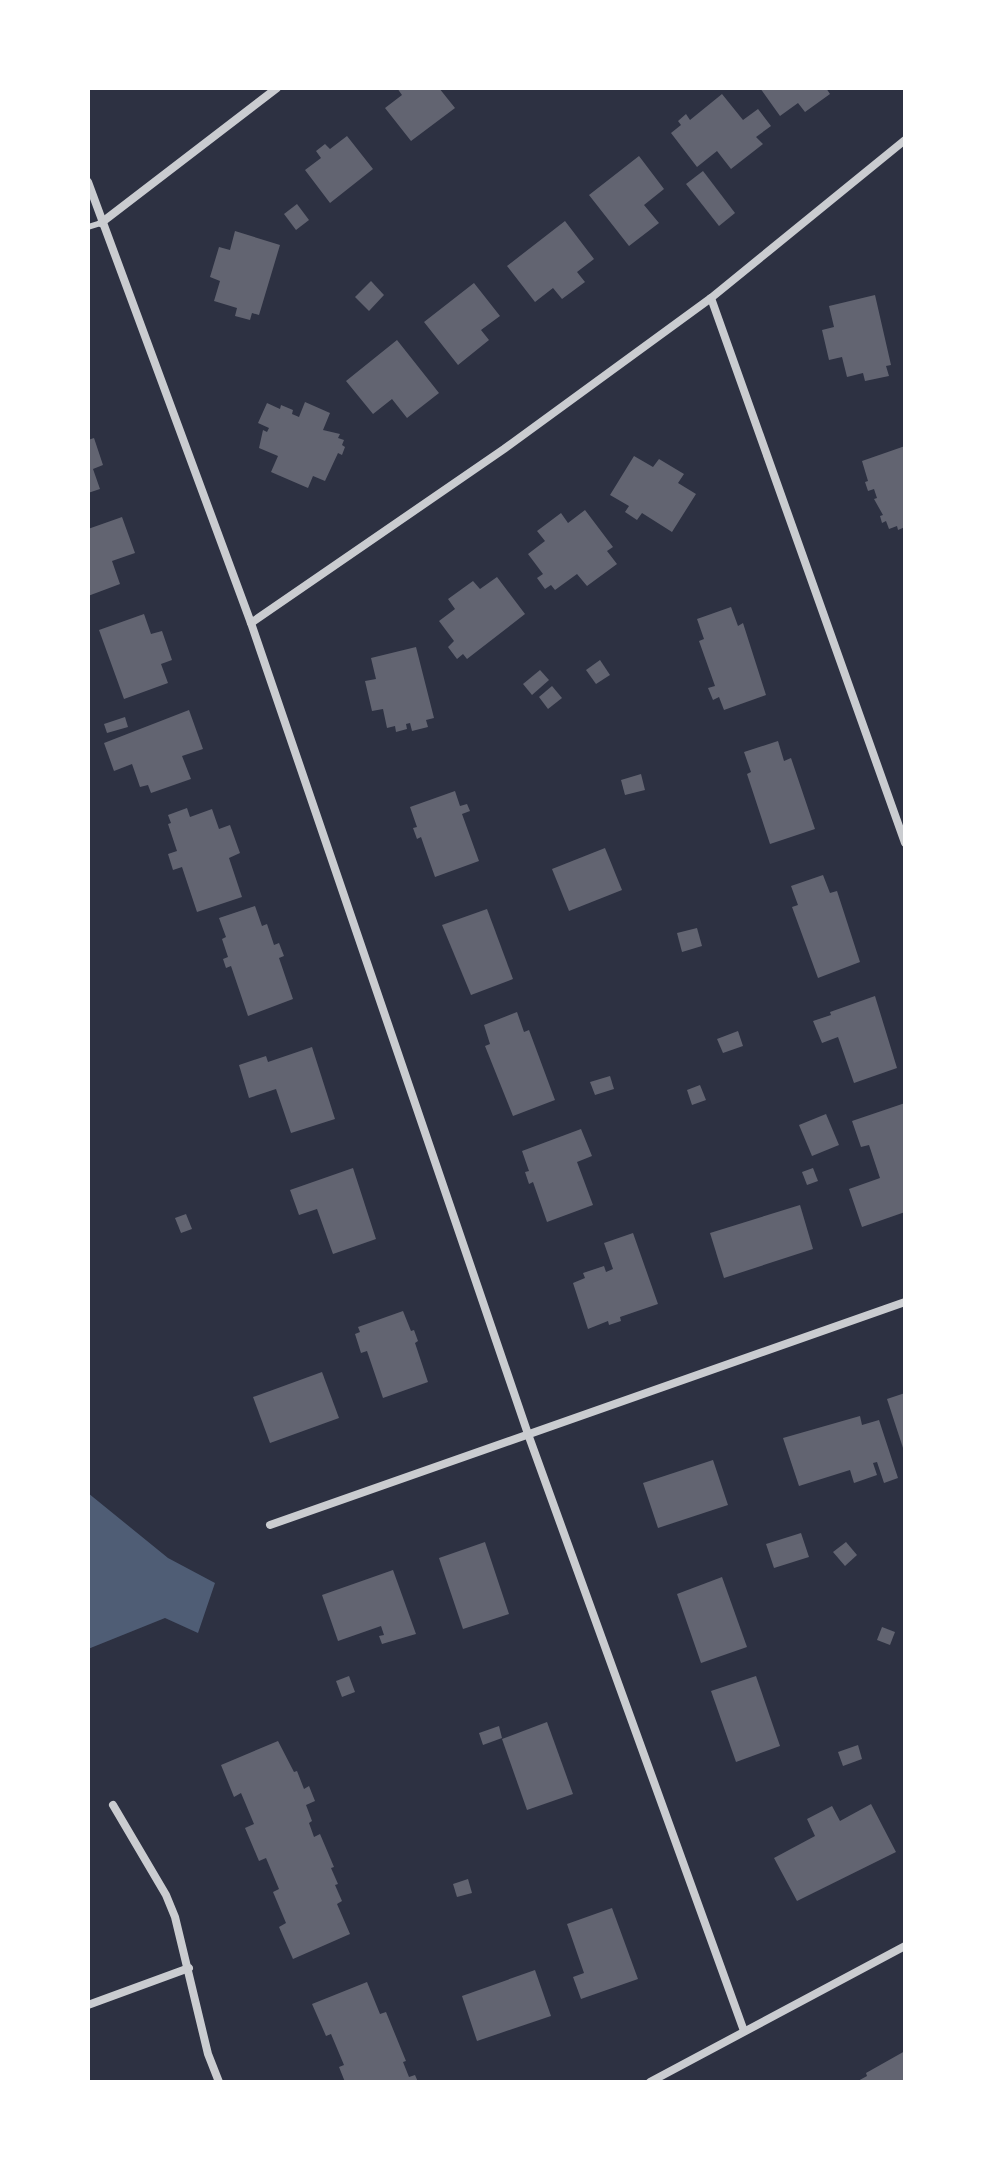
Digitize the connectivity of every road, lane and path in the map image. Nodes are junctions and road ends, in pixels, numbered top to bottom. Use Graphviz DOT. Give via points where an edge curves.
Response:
graph roads {
  1 [pos="277,88"];
  2 [pos="905,140"];
  3 [pos="88,182"];
  4 [pos="101,223"];
  5 [pos="88,227"];
  6 [pos="711,298"];
  7 [pos="251,623"];
  8 [pos="905,843"];
  9 [pos="905,1302"];
  10 [pos="528,1434"];
  11 [pos="270,1525"];
  12 [pos="113,1805"];
  13 [pos="905,1946"];
  14 [pos="189,1968"];
  15 [pos="88,2005"];
  16 [pos="744,2031"];
  17 [pos="219,2082"];
  18 [pos="650,2082"];
  1 -- 4 [label="street"];
  2 -- 6 [label="street"];
  3 -- 4 [label="street"];
  4 -- 5 [label="lane"];
  4 -- 7 [label="street"];
  6 -- 7 [label="street"];
  6 -- 8 [label="street"];
  7 -- 10 [label="street"];
  9 -- 10 [label="street"];
  10 -- 11 [label="street"];
  10 -- 16 [label="street"];
  12 -- 14 [label="street" via="166,1895"];
  13 -- 16 [label="street"];
  14 -- 15 [label="street"];
  14 -- 17 [label="street"];
  16 -- 18 [label="street"];
}
